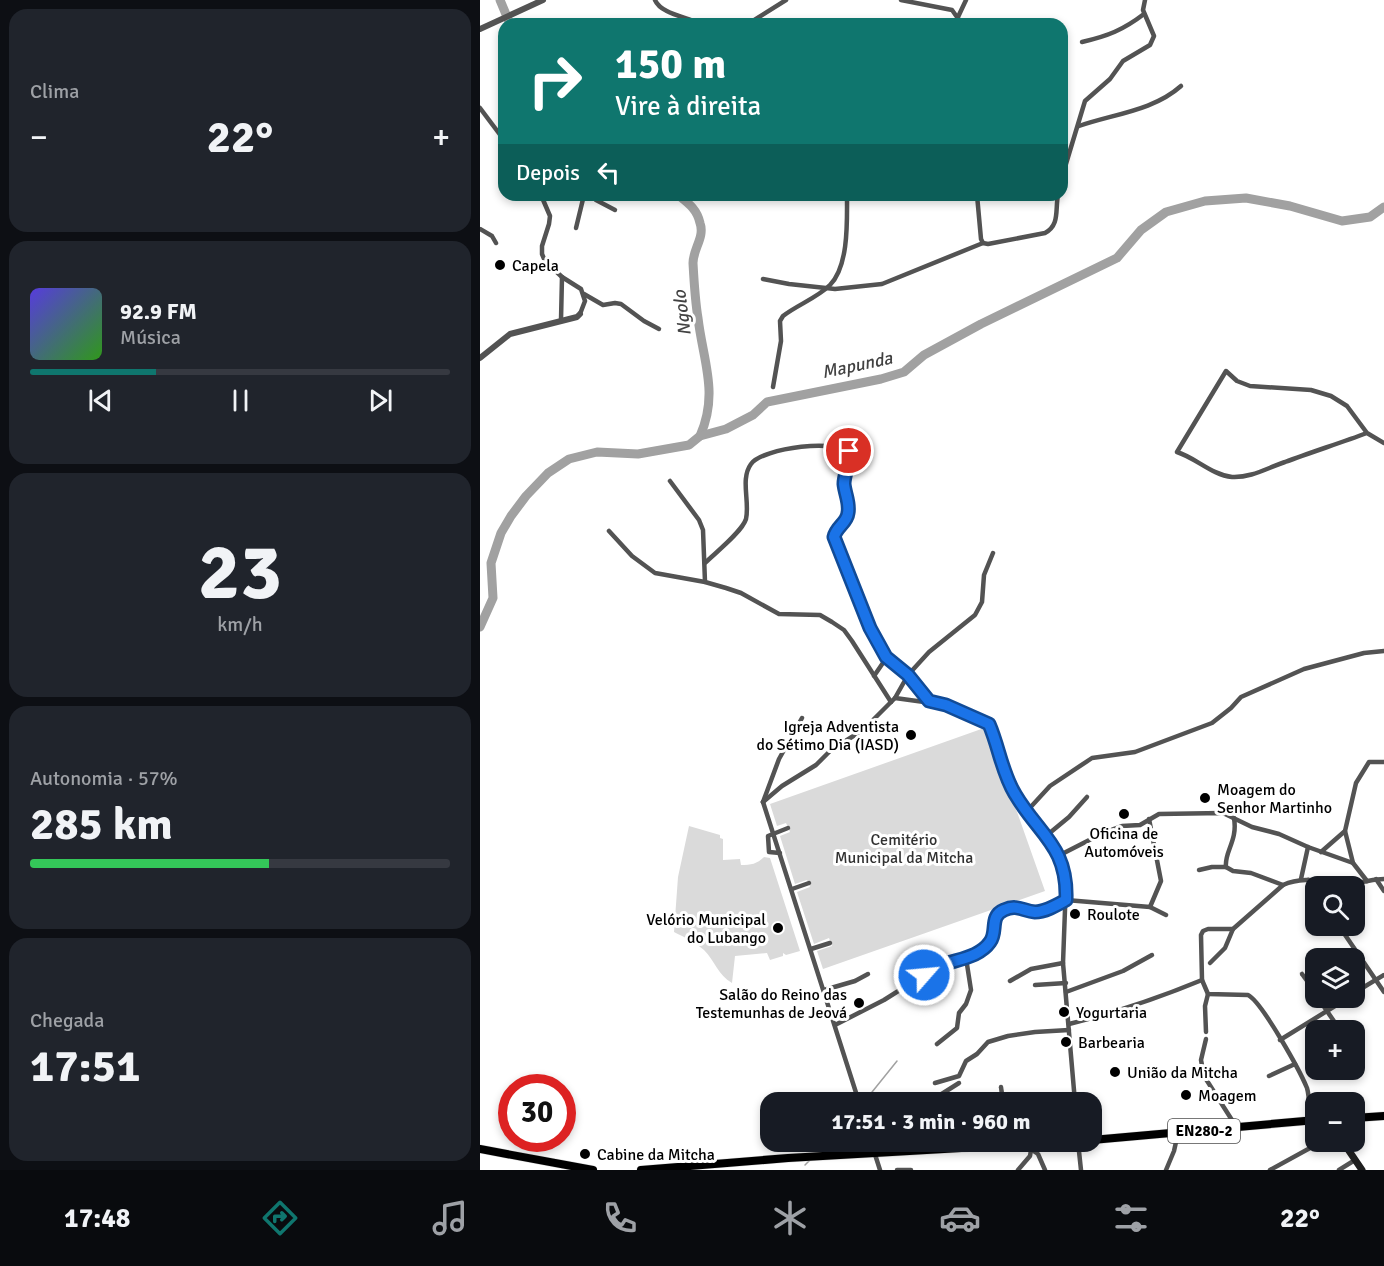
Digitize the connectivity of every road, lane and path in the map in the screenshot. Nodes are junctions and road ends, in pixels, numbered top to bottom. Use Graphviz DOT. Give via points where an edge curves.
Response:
graph roads {
  1 [pos="543,0"];
  2 [pos="655,0"];
  3 [pos="786,0"];
  4 [pos="901,0"];
  5 [pos="966,0"];
  6 [pos="1145,0"];
  7 [pos="1144,14"];
  8 [pos="958,17"];
  9 [pos="504,18"];
  10 [pos="686,18"];
  11 [pos="758,18"];
  12 [pos="498,21"];
  13 [pos="480,29"];
  14 [pos="1082,42"];
  15 [pos="1181,86"];
  16 [pos="480,108"];
  17 [pos="1078,126"];
  18 [pos="498,132"];
  19 [pos="1068,158"];
  20 [pos="544,201"];
  21 [pos="583,201"];
  22 [pos="598,201"];
  23 [pos="847,201"];
  24 [pos="978,201"];
  25 [pos="1058,201"];
  26 [pos="615,210"];
  27 [pos="576,228"];
  28 [pos="480,229"];
  29 [pos="496,243"];
  30 [pos="983,243"];
  31 [pos="561,277"];
  32 [pos="763,279"];
  33 [pos="827,288"];
  34 [pos="585,294"];
  35 [pos="580,314"];
  36 [pos="561,320"];
  37 [pos="659,329"];
  38 [pos="480,358"];
  39 [pos="773,387"];
  40 [pos="1367,433"];
  41 [pos="1384,443"];
  42 [pos="670,481"];
  43 [pos="609,531"];
  44 [pos="993,553"];
  45 [pos="705,563"];
  46 [pos="705,582"];
  47 [pos="1384,651"];
  48 [pos="886,657"];
  49 [pos="908,675"];
  50 [pos="874,676"];
  51 [pos="893,700"];
  52 [pos="929,701"];
  53 [pos="802,718"];
  54 [pos="1384,762"];
  55 [pos="1087,797"];
  56 [pos="763,802"];
  57 [pos="1027,811"];
  58 [pos="1234,818"];
  59 [pos="1149,819"];
  60 [pos="788,828"];
  61 [pos="1345,831"];
  62 [pos="774,832"];
  63 [pos="1046,836"];
  64 [pos="1308,847"];
  65 [pos="1321,852"];
  66 [pos="780,853"];
  67 [pos="1060,855"];
  68 [pos="1353,863"];
  69 [pos="1226,867"];
  70 [pos="1198,870"];
  71 [pos="1301,879"];
  72 [pos="1376,879"];
  73 [pos="1384,879"];
  74 [pos="1305,880"];
  75 [pos="1367,882"];
  76 [pos="808,883"];
  77 [pos="1283,885"];
  78 [pos="792,889"];
  79 [pos="1384,891"];
  80 [pos="1066,900"];
  81 [pos="1150,908"];
  82 [pos="1167,915"];
  83 [pos="1233,929"];
  84 [pos="1346,936"];
  85 [pos="830,943"];
  86 [pos="811,949"];
  87 [pos="1152,954"];
  88 [pos="966,958"];
  89 [pos="1063,963"];
  90 [pos="1210,963"];
  91 [pos="868,974"];
  92 [pos="1302,974"];
  93 [pos="1384,975"];
  94 [pos="1305,978"];
  95 [pos="1202,980"];
  96 [pos="1377,980"];
  97 [pos="1010,981"];
  98 [pos="1066,983"];
  99 [pos="1035,985"];
  100 [pos="1365,987"];
  101 [pos="824,990"];
  102 [pos="1066,992"];
  103 [pos="1384,992"];
  104 [pos="1208,994"];
  105 [pos="1325,1008"];
  106 [pos="1332,1008"];
  107 [pos="1327,1011"];
  108 [pos="1333,1020"];
  109 [pos="1069,1023"];
  110 [pos="835,1025"];
  111 [pos="1069,1030"];
  112 [pos="1206,1032"];
  113 [pos="1206,1039"];
  114 [pos="1280,1040"];
  115 [pos="937,1044"];
  116 [pos="1295,1064"];
  117 [pos="1269,1076"];
  118 [pos="935,1083"];
  119 [pos="959,1083"];
  120 [pos="1001,1087"];
  121 [pos="856,1092"];
  122 [pos="945,1092"];
  123 [pos="1002,1092"];
  124 [pos="1074,1092"];
  125 [pos="1308,1092"];
  126 [pos="1384,1116"];
  127 [pos="1365,1117"];
  128 [pos="1305,1121"];
  129 [pos="1237,1129"];
  130 [pos="1178,1133"];
  131 [pos="1102,1139"];
  132 [pos="480,1149"];
  133 [pos="1305,1151"];
  134 [pos="842,1152"];
  135 [pos="875,1152"];
  136 [pos="1032,1152"];
  137 [pos="1037,1152"];
  138 [pos="1079,1152"];
  139 [pos="1350,1152"];
  140 [pos="1355,1160"];
  141 [pos="710,1167"];
  142 [pos="593,1170"];
  143 [pos="641,1170"];
  144 [pos="880,1170"];
  145 [pos="897,1170"];
  146 [pos="910,1170"];
  147 [pos="1018,1170"];
  148 [pos="1045,1170"];
  149 [pos="1081,1170"];
  150 [pos="1166,1170"];
  151 [pos="1270,1170"];
  152 [pos="1340,1170"];
  153 [pos="1362,1170"];
  1 -- 9 [label="street"];
  2 -- 10 [label="street" via="658,6"];
  3 -- 11 [label="street"];
  4 -- 8 [label="street" via="939,6 952,10"];
  5 -- 8 [label="street"];
  6 -- 7 [label="street"];
  7 -- 14 [label="street" via="1110,35"];
  7 -- 17 [label="street" via="1154,36 1150,45 1123,61 1085,101"];
  12 -- 13 [label="street"];
  15 -- 17 [label="street" via="1168,98 1151,105"];
  16 -- 18 [label="street"];
  17 -- 19 [label="street"];
  20 -- 31 [label="street" via="550,216 542,254"];
  21 -- 27 [label="street"];
  22 -- 26 [label="street"];
  23 -- 33 [label="street" via="845,251 836,278"];
  24 -- 30 [label="street"];
  25 -- 30 [label="street" via="1053,229"];
  28 -- 29 [label="street"];
  30 -- 33 [label="street" via="882,284"];
  31 -- 34 [label="street"];
  31 -- 36 [label="street"];
  32 -- 33 [label="street"];
  33 -- 39 [label="street" via="780,321 781,341"];
  34 -- 35 [label="street"];
  34 -- 37 [label="street" via="603,305 621,304"];
  35 -- 36 [label="street"];
  36 -- 38 [label="street" via="510,334"];
  40 -- 40 [label="street" via="1347,406 1331,396 1311,390 1250,386 1237,381 1226,370 1177,452 1230,477 1246,476"];
  40 -- 41 [label="street"];
  42 -- 45 [label="street" via="699,520"];
  43 -- 46 [label="street" via="655,573"];
  44 -- 49 [label="street" via="984,575 982,602 975,615"];
  45 -- 46 [label="street"];
  45 -- 48 [label="street" via="746,520 746,474 754,460 801,447 846,450 850,454 844,482 849,512 836,531 836,545"];
  46 -- 50 [label="street" via="741,593 779,614 820,615 844,630"];
  47 -- 57 [label="street" via="1304,669 1241,697 1212,723 1135,752 1092,758 1050,786"];
  48 -- 49 [label="street"];
  48 -- 50 [label="street"];
  49 -- 51 [label="street"];
  49 -- 52 [label="street"];
  50 -- 51 [label="street"];
  51 -- 52 [label="street"];
  51 -- 56 [label="street" via="863,730"];
  52 -- 57 [label="street" via="989,724 1014,794"];
  53 -- 56 [label="street" via="779,759"];
  54 -- 61 [label="street" via="1369,762 1362,770"];
  55 -- 63 [label="street"];
  56 -- 62 [label="street"];
  57 -- 63 [label="street"];
  58 -- 59 [label="street" via="1223,813 1186,813 1160,814"];
  58 -- 64 [label="street"];
  58 -- 69 [label="street" via="1236,831"];
  59 -- 67 [label="street" via="1140,825 1105,832"];
  59 -- 81 [label="street" via="1161,881"];
  60 -- 62 [label="street"];
  61 -- 65 [label="street"];
  61 -- 68 [label="street"];
  62 -- 66 [label="street"];
  62 -- 66 [label="street" via="768,836 768,849"];
  63 -- 67 [label="street"];
  64 -- 65 [label="street"];
  64 -- 71 [label="street"];
  65 -- 68 [label="street"];
  66 -- 78 [label="street"];
  67 -- 80 [label="street"];
  68 -- 75 [label="street"];
  69 -- 70 [label="street"];
  69 -- 77 [label="street"];
  71 -- 74 [label="street"];
  71 -- 77 [label="street"];
  72 -- 73 [label="street"];
  72 -- 75 [label="street"];
  72 -- 79 [label="street"];
  76 -- 78 [label="street"];
  77 -- 83 [label="street"];
  78 -- 86 [label="street"];
  80 -- 81 [label="street"];
  80 -- 88 [label="street" via="1043,911 1017,906 1001,910 990,943"];
  80 -- 89 [label="street"];
  81 -- 82 [label="street"];
  83 -- 90 [label="street" via="1225,948"];
  83 -- 95 [label="street" via="1203,931"];
  84 -- 96 [label="street"];
  85 -- 86 [label="street"];
  86 -- 101 [label="street"];
  87 -- 102 [label="street" via="1123,971"];
  88 -- 110 [label="street" via="938,966"];
  88 -- 115 [label="street" via="971,983 969,997 959,1013 957,1028"];
  89 -- 97 [label="street" via="1031,969"];
  89 -- 98 [label="street"];
  91 -- 101 [label="street"];
  92 -- 94 [label="street"];
  93 -- 96 [label="street"];
  95 -- 104 [label="street"];
  95 -- 109 [label="street" via="1123,1011"];
  96 -- 100 [label="street"];
  96 -- 103 [label="street"];
  98 -- 99 [label="street"];
  98 -- 102 [label="street"];
  101 -- 110 [label="street"];
  102 -- 109 [label="street"];
  104 -- 112 [label="street"];
  104 -- 114 [label="street" via="1253,997"];
  105 -- 107 [label="street"];
  106 -- 107 [label="street"];
  107 -- 108 [label="street"];
  107 -- 114 [label="street"];
  109 -- 111 [label="street"];
  110 -- 121 [label="street"];
  111 -- 118 [label="street" via="1026,1033 988,1042 966,1061 959,1076"];
  111 -- 124 [label="street"];
  113 -- 129 [label="street" via="1204,1076"];
  114 -- 116 [label="street"];
  116 -- 117 [label="street"];
  116 -- 125 [label="street"];
  119 -- 122 [label="street"];
  120 -- 123 [label="street"];
  126 -- 127 [label="main road"];
  128 -- 129 [label="main road, EN280-2"];
  129 -- 130 [label="main road, EN280-2"];
  130 -- 131 [label="main road, EN280-2"];
  130 -- 150 [label="street"];
  132 -- 142 [label="main road"];
  133 -- 151 [label="street"];
  134 -- 141 [label="main road"];
  135 -- 144 [label="street"];
  136 -- 147 [label="street"];
  137 -- 148 [label="street"];
  138 -- 149 [label="street"];
  139 -- 140 [label="main road"];
  140 -- 152 [label="street"];
  140 -- 153 [label="main road"];
  141 -- 143 [label="main road"];
  145 -- 146 [label="street"];
}
